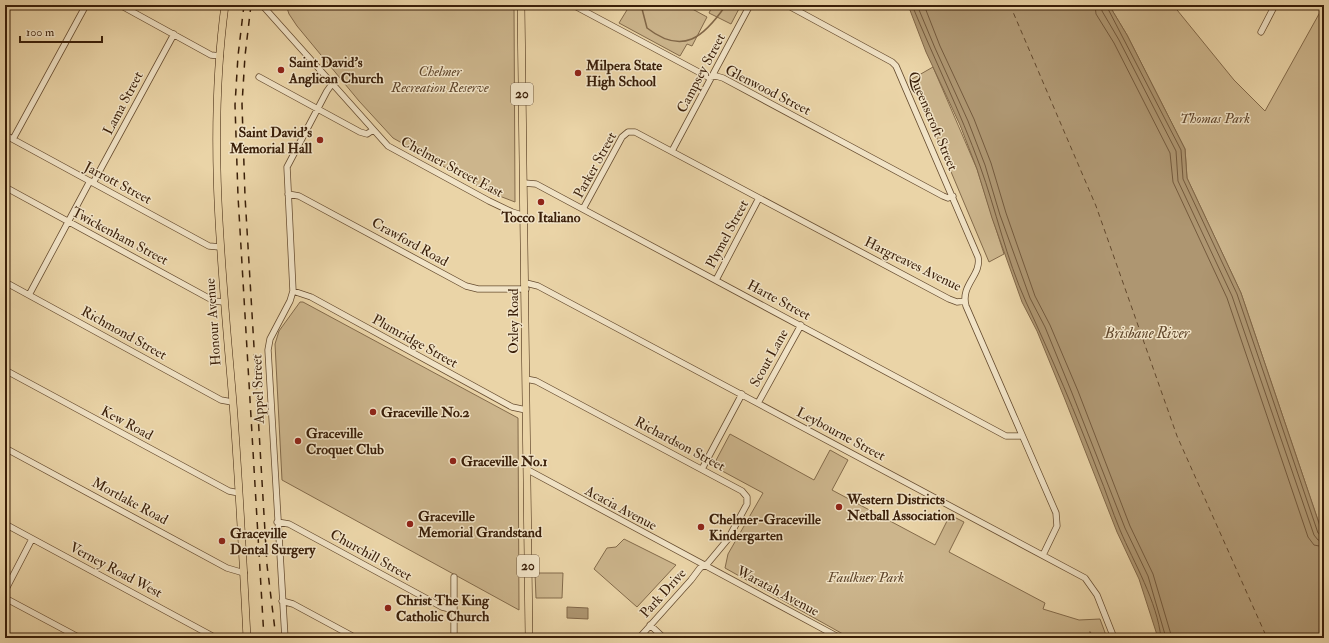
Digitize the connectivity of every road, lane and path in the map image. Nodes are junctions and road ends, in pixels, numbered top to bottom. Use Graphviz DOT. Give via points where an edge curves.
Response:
graph roads {
  1 [pos="86,5"];
  2 [pos="120,5"];
  3 [pos="225,5"];
  4 [pos="521,5"];
  5 [pos="573,5"];
  6 [pos="750,5"];
  7 [pos="787,5"];
  8 [pos="266,6"];
  9 [pos="1274,6"];
  10 [pos="1261,32"];
  11 [pos="174,34"];
  12 [pos="220,56"];
  13 [pos="712,76"];
  14 [pos="259,78"];
  15 [pos="332,84"];
  16 [pos="317,109"];
  17 [pos="373,130"];
  18 [pos="628,132"];
  19 [pos="5,135"];
  20 [pos="13,139"];
  21 [pos="672,151"];
  22 [pos="92,182"];
  23 [pos="524,183"];
  24 [pos="5,187"];
  25 [pos="288,194"];
  26 [pos="953,196"];
  27 [pos="760,198"];
  28 [pos="583,209"];
  29 [pos="525,216"];
  30 [pos="68,222"];
  31 [pos="220,247"];
  32 [pos="716,280"];
  33 [pos="5,282"];
  34 [pos="526,286"];
  35 [pos="293,291"];
  36 [pos="29,295"];
  37 [pos="965,301"];
  38 [pos="224,302"];
  39 [pos="801,326"];
  40 [pos="5,370"];
  41 [pos="526,379"];
  42 [pos="742,394"];
  43 [pos="232,402"];
  44 [pos="758,403"];
  45 [pos="526,410"];
  46 [pos="1022,436"];
  47 [pos="5,448"];
  48 [pos="702,469"];
  49 [pos="528,470"];
  50 [pos="239,493"];
  51 [pos="277,522"];
  52 [pos="5,524"];
  53 [pos="32,539"];
  54 [pos="1044,555"];
  55 [pos="704,566"];
  56 [pos="244,573"];
  57 [pos="454,577"];
  58 [pos="5,591"];
  59 [pos="5,598"];
  60 [pos="282,601"];
  61 [pos="454,610"];
  62 [pos="650,625"];
  63 [pos="80,638"];
  64 [pos="216,638"];
  65 [pos="247,638"];
  66 [pos="284,638"];
  67 [pos="356,638"];
  68 [pos="454,638"];
  69 [pos="529,638"];
  70 [pos="639,638"];
  71 [pos="664,638"];
  72 [pos="840,638"];
  73 [pos="1114,638"];
  1 -- 20 [label="street"];
  2 -- 11 [label="street"];
  3 -- 12 [label="main road, Honour Avenue"];
  4 -- 23 [label="main road, Oxley Road / 20"];
  5 -- 13 [label="street, Glenwood Street" via="708,77"];
  6 -- 13 [label="street, Campsey Street"];
  7 -- 26 [label="street, Queenscroft Street" via="894,63"];
  8 -- 15 [label="street, Chelmer Street East"];
  9 -- 10 [label="street"];
  11 -- 12 [label="street" via="211,55"];
  11 -- 22 [label="street, Lama Street"];
  12 -- 31 [label="main road, Honour Avenue" via="215,151"];
  13 -- 21 [label="street, Campsey Street"];
  13 -- 26 [label="street, Glenwood Street" via="723,78 943,196"];
  14 -- 16 [label="street"];
  15 -- 16 [label="street, Appel Street"];
  15 -- 17 [label="street, Chelmer Street East"];
  16 -- 17 [label="street" via="363,133 368,134"];
  16 -- 25 [label="street, Appel Street" via="288,164"];
  17 -- 29 [label="street, Chelmer Street East" via="390,148 489,201"];
  18 -- 21 [label="street, Hargreaves Avenue" via="638,133"];
  18 -- 28 [label="street, Parker Street" via="621,140"];
  19 -- 20 [label="street, Jarrott Street"];
  20 -- 22 [label="street, Jarrott Street"];
  21 -- 27 [label="street, Hargreaves Avenue"];
  22 -- 30 [label="street, Lama Street"];
  22 -- 31 [label="street, Jarrott Street" via="210,246"];
  23 -- 28 [label="street, Harte Street" via="534,183"];
  23 -- 29 [label="main road, Oxley Road / 20"];
  24 -- 30 [label="street, Twickenham Street"];
  25 -- 34 [label="street, Crawford Road" via="300,196 469,288"];
  25 -- 35 [label="street, Appel Street"];
  26 -- 37 [label="street, Queenscroft Street" via="979,260 966,291"];
  27 -- 32 [label="street, Plymel Street"];
  27 -- 37 [label="street, Hargreaves Avenue" via="949,299 955,302"];
  28 -- 32 [label="street, Harte Street"];
  29 -- 34 [label="main road, Oxley Road / 20"];
  30 -- 36 [label="street, Lama Street"];
  30 -- 38 [label="street, Twickenham Street" via="214,301"];
  31 -- 38 [label="main road, Honour Avenue"];
  32 -- 39 [label="street, Harte Street"];
  33 -- 36 [label="street, Richmond Street"];
  34 -- 41 [label="main road, Oxley Road / 20"];
  34 -- 42 [label="street, Leybourne Street" via="538,286"];
  35 -- 45 [label="street, Plumridge Street" via="311,297 512,407"];
  35 -- 51 [label="street, Appel Street" via="270,339 268,350"];
  36 -- 43 [label="street, Richmond Street" via="221,400"];
  37 -- 46 [label="street, Hargreaves Avenue"];
  38 -- 43 [label="main road, Honour Avenue"];
  39 -- 44 [label="street, Scout Lane"];
  39 -- 46 [label="street, Harte Street" via="1006,436"];
  40 -- 50 [label="street, Kew Road" via="229,491"];
  41 -- 45 [label="main road, Oxley Road / 20"];
  41 -- 48 [label="street, Richardson Street" via="536,381"];
  42 -- 44 [label="street, Leybourne Street"];
  42 -- 48 [label="street"];
  43 -- 50 [label="main road, Honour Avenue"];
  44 -- 54 [label="street, Leybourne Street"];
  45 -- 49 [label="main road, Oxley Road / 20"];
  46 -- 54 [label="street, Hargreaves Avenue" via="1057,518 1056,529"];
  47 -- 56 [label="street, Mortlake Road" via="227,568"];
  48 -- 55 [label="street, Richardson Street" via="742,491 748,500 730,535"];
  49 -- 55 [label="street, Acacia Avenue"];
  49 -- 69 [label="main road, Oxley Road / 20"];
  50 -- 56 [label="main road, Honour Avenue"];
  51 -- 60 [label="street, Appel Street"];
  51 -- 61 [label="street, Churchill Street" via="289,524 442,607"];
  52 -- 53 [label="street, Verney Road West"];
  53 -- 58 [label="street"];
  53 -- 64 [label="street, Verney Road West"];
  54 -- 73 [label="street, Leybourne Street" via="1088,580 1097,595"];
  55 -- 62 [label="street, Park Drive"];
  55 -- 72 [label="street, Waratah Avenue"];
  56 -- 65 [label="main road, Honour Avenue"];
  57 -- 61 [label="street"];
  59 -- 63 [label="street"];
  60 -- 66 [label="street, Appel Street"];
  60 -- 67 [label="street" via="293,604"];
  61 -- 68 [label="street"];
  62 -- 70 [label="street, Park Drive"];
  62 -- 71 [label="street"];
}
